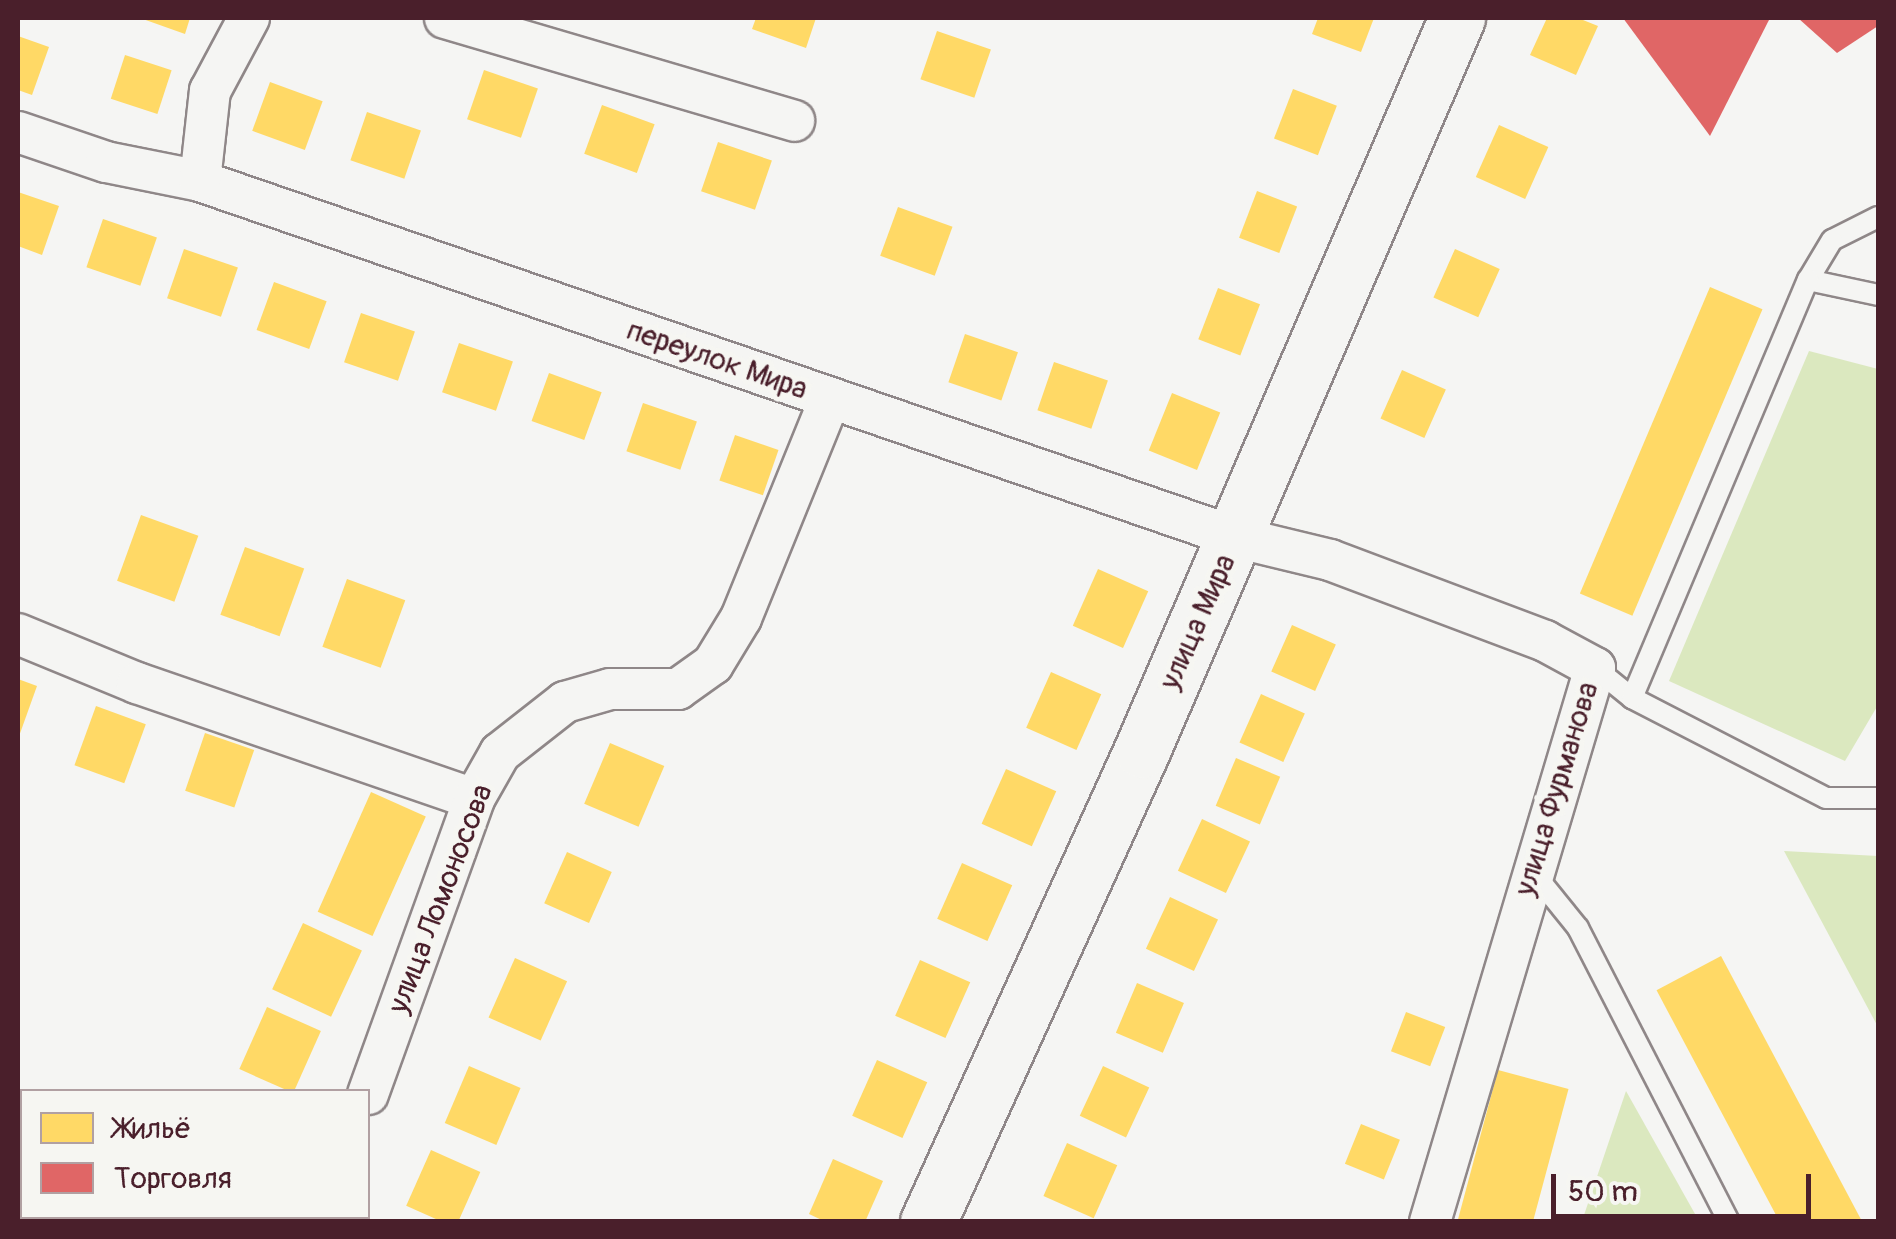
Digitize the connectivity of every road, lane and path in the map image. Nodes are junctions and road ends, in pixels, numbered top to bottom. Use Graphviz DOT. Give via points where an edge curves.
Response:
graph roads {
  1 [pos="249,18"];
  2 [pos="446,18"];
  3 [pos="1457,18"];
  4 [pos="794,121"];
  5 [pos="18,132"];
  6 [pos="200,181"];
  7 [pos="1878,217"];
  8 [pos="1808,280"];
  9 [pos="1878,296"];
  10 [pos="830,399"];
  11 [pos="1236,537"];
  12 [pos="18,634"];
  13 [pos="1594,668"];
  14 [pos="1632,698"];
  15 [pos="1878,798"];
  16 [pos="474,799"];
  17 [pos="1530,869"];
  18 [pos="370,1089"];
  19 [pos="928,1222"];
  20 [pos="1430,1222"];
  21 [pos="1729,1222"];
  1 -- 6 [label="street" via="210,91"];
  2 -- 4 [label="street"];
  3 -- 11 [label="main road, улица Мира"];
  5 -- 6 [label="street, переулок Мира" via="106,162"];
  6 -- 10 [label="street, переулок Мира"];
  7 -- 8 [label="lane" via="1832,240"];
  8 -- 9 [label="lane"];
  8 -- 14 [label="lane"];
  10 -- 11 [label="street, переулок Мира"];
  10 -- 16 [label="street, улица Ломоносова" via="741,618 714,664 678,689 610,688 565,702 500,753"];
  11 -- 13 [label="street, улица Фурманова" via="1330,560 1546,641"];
  11 -- 19 [label="main road, улица Мира"];
  12 -- 16 [label="street" via="137,683"];
  13 -- 14 [label="lane"];
  13 -- 17 [label="street, улица Фурманова"];
  14 -- 15 [label="lane" via="1826,798"];
  16 -- 18 [label="street, улица Ломоносова"];
  17 -- 20 [label="street, улица Фурманова"];
  17 -- 21 [label="lane" via="1578,928"];
}
